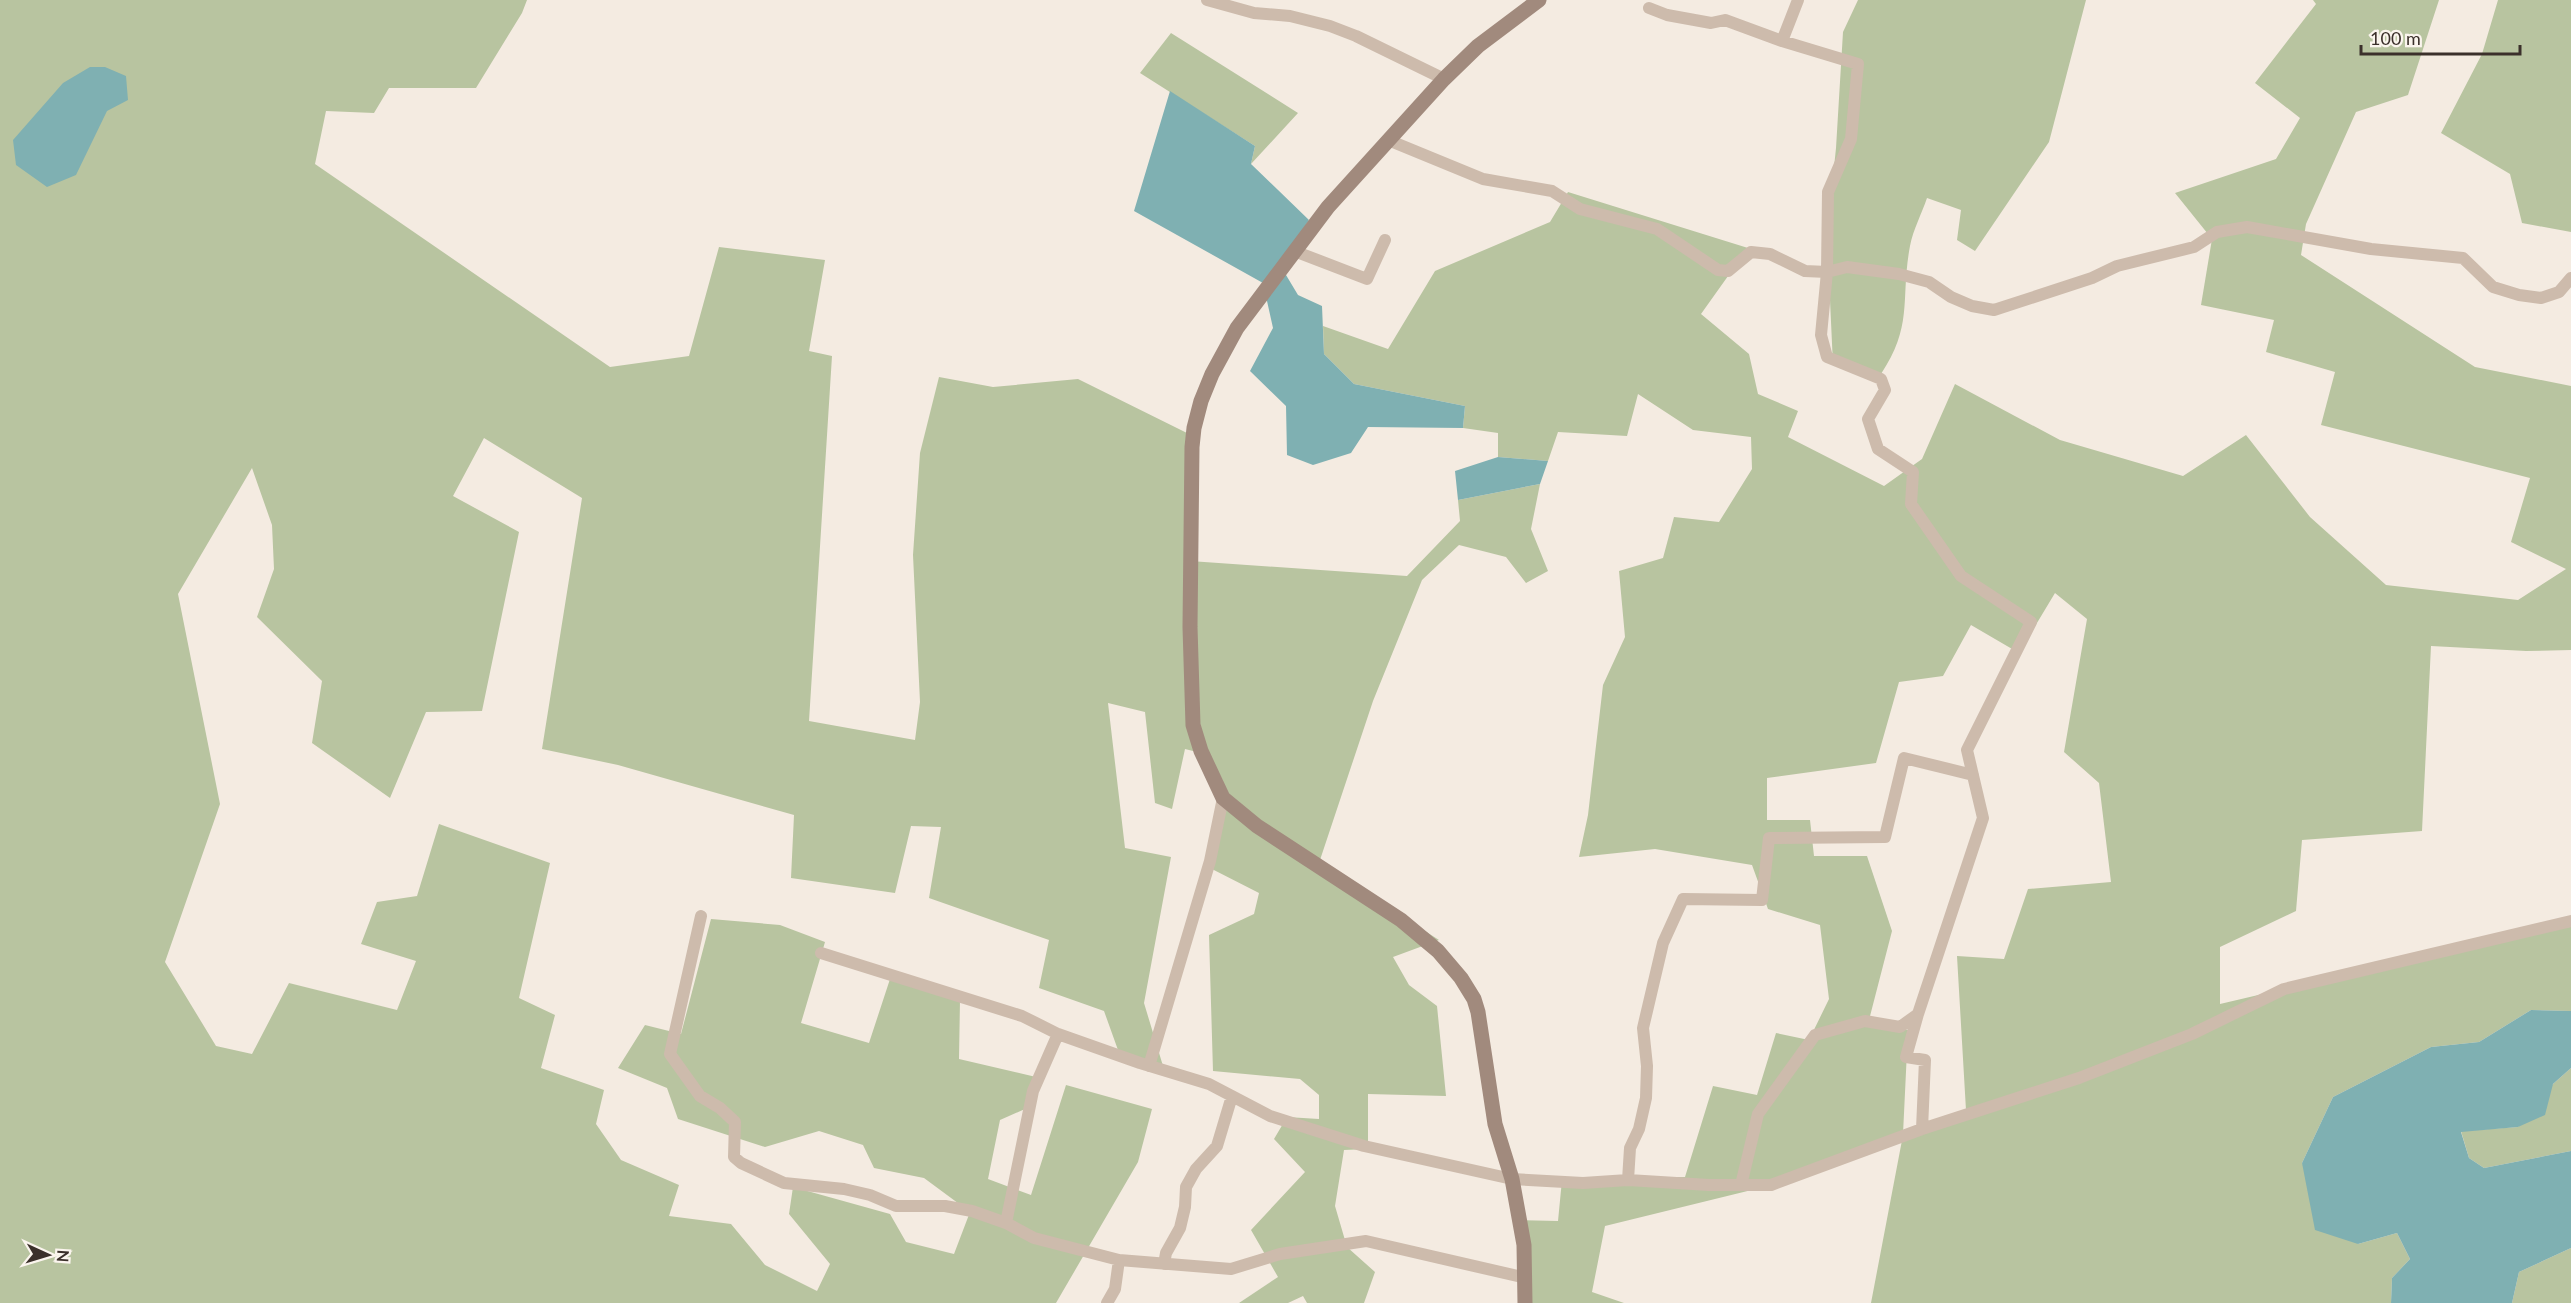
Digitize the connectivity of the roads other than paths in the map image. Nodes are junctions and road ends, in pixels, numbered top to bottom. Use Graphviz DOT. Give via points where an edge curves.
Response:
graph roads {
  1 [pos="1207,0"];
  2 [pos="1539,0"];
  3 [pos="1798,0"];
  4 [pos="1649,8"];
  5 [pos="1782,41"];
  6 [pos="1444,79"];
  7 [pos="1388,140"];
  8 [pos="1385,240"];
  9 [pos="1293,251"];
  10 [pos="1827,272"];
  11 [pos="2571,278"];
  12 [pos="1973,775"];
  13 [pos="1223,798"];
  14 [pos="701,916"];
  15 [pos="2571,921"];
  16 [pos="821,953"];
  17 [pos="1918,1014"];
  18 [pos="1058,1034"];
  19 [pos="1149,1066"];
  20 [pos="1232,1096"];
  21 [pos="1922,1130"];
  22 [pos="1512,1179"];
  23 [pos="1628,1180"];
  24 [pos="1741,1185"];
  25 [pos="1006,1223"];
  26 [pos="1119,1260"];
  27 [pos="1164,1264"];
  28 [pos="1526,1278"];
  29 [pos="1107,1303"];
  30 [pos="1525,1303"];
  1 -- 6 [label="street" via="1330,26"];
  2 -- 6 [label="street" via="1478,46"];
  3 -- 5 [label="street"];
  4 -- 5 [label="street" via="1711,23 1725,20"];
  5 -- 10 [label="street" via="1858,64 1851,139 1828,192"];
  6 -- 7 [label="street"];
  7 -- 9 [label="street"];
  7 -- 10 [label="street" via="1482,179 1552,191 1580,209 1658,229 1718,270 1728,271 1751,252 1770,254 1804,271"];
  8 -- 9 [label="street" via="1367,279"];
  9 -- 13 [label="street" via="1237,328 1212,374 1194,428 1190,627 1193,725"];
  10 -- 11 [label="street" via="1847,267 1899,273 1929,282 1972,306 1994,310 2117,266 2194,247 2217,232 2247,227 2371,249 2463,258 2493,287 2541,298 2559,292"];
  10 -- 12 [label="street" via="1821,335 1827,357 1881,379 1885,390 1868,419 1878,448 1913,472 1911,504 1961,576 2031,622 1967,750"];
  12 -- 17 [label="street" via="1983,818"];
  12 -- 23 [label="street" via="1904,758 1886,837 1769,838 1762,900 1683,899 1663,943 1643,1028 1646,1098 1630,1148"];
  13 -- 19 [label="street" via="1210,861"];
  13 -- 22 [label="street" via="1257,826 1401,920 1438,951 1461,978 1478,1012 1495,1124"];
  14 -- 25 [label="street" via="670,1054 700,1096 735,1122 734,1156 784,1183 844,1189 896,1206 945,1206"];
  15 -- 21 [label="street" via="2284,989 2192,1034 2079,1078"];
  16 -- 18 [label="street" via="1022,1016"];
  17 -- 21 [label="street" via="1906,1057 1925,1060"];
  17 -- 24 [label="street" via="1900,1027 1865,1021 1815,1035 1758,1114"];
  18 -- 19 [label="street"];
  18 -- 25 [label="street" via="1033,1091"];
  19 -- 20 [label="street" via="1209,1084"];
  20 -- 22 [label="street" via="1270,1116 1364,1146"];
  20 -- 27 [label="street" via="1217,1146 1186,1187 1180,1228"];
  21 -- 24 [label="street" via="1772,1185"];
  22 -- 23 [label="street" via="1583,1183"];
  22 -- 28 [label="street"];
  23 -- 24 [label="street"];
  25 -- 26 [label="street" via="1034,1238"];
  26 -- 27 [label="street"];
  26 -- 29 [label="street" via="1115,1289"];
  27 -- 28 [label="street" via="1230,1269 1280,1254 1366,1241"];
  28 -- 30 [label="street"];
}
